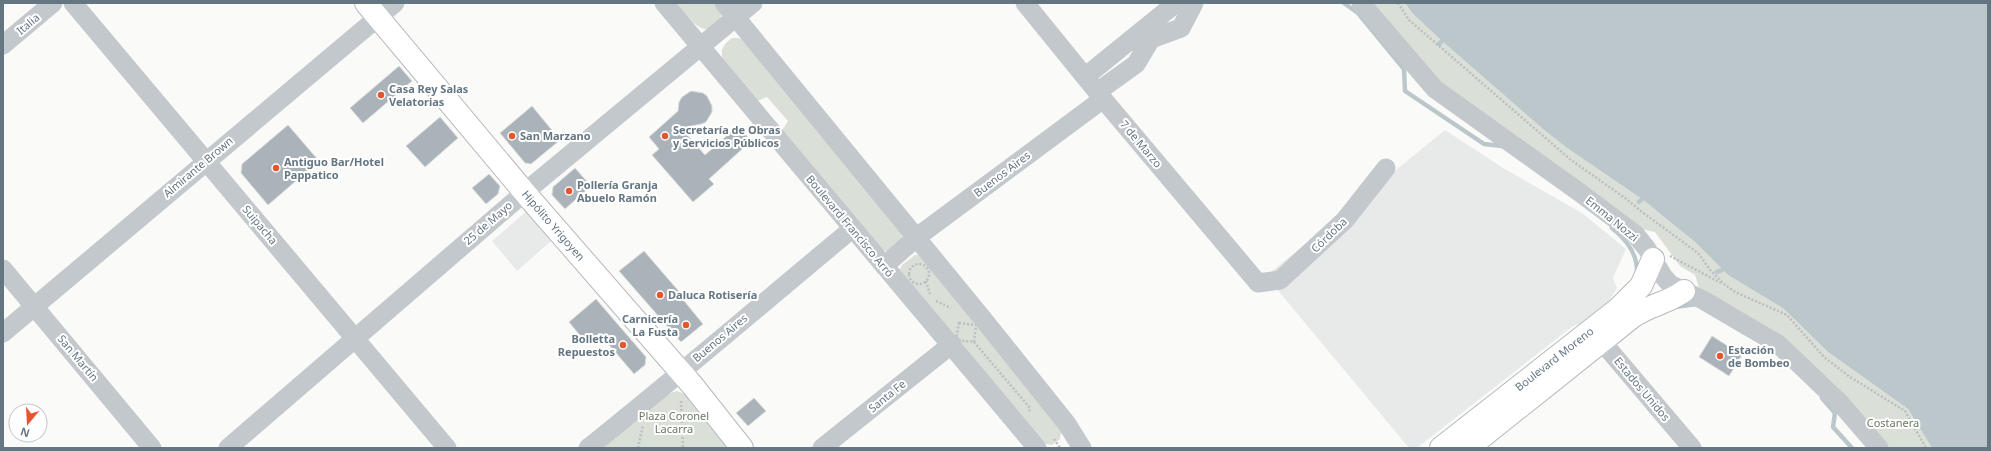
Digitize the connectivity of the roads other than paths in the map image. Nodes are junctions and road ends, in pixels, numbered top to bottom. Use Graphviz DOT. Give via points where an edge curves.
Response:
graph roads {
  1 [pos="53,3"];
  2 [pos="73,3"];
  3 [pos="395,3"];
  4 [pos="664,3"];
  5 [pos="753,3"];
  6 [pos="1025,3"];
  7 [pos="1176,3"];
  8 [pos="1194,3"];
  9 [pos="1361,3"];
  10 [pos="372,10"];
  11 [pos="730,10"];
  12 [pos="3,45"];
  13 [pos="701,47"];
  14 [pos="1086,76"];
  15 [pos="1100,96"];
  16 [pos="206,161"];
  17 [pos="1386,168"];
  18 [pos="525,192"];
  19 [pos="852,229"];
  20 [pos="917,237"];
  21 [pos="1663,258"];
  22 [pos="884,266"];
  23 [pos="3,269"];
  24 [pos="1258,283"];
  25 [pos="1684,291"];
  26 [pos="34,305"];
  27 [pos="3,333"];
  28 [pos="1597,336"];
  29 [pos="354,337"];
  30 [pos="952,344"];
  31 [pos="680,371"];
  32 [pos="1059,443"];
  33 [pos="152,448"];
  34 [pos="228,448"];
  35 [pos="447,448"];
  36 [pos="588,448"];
  37 [pos="742,448"];
  38 [pos="822,448"];
  39 [pos="1441,448"];
  40 [pos="1468,448"];
  41 [pos="1692,448"];
  42 [pos="1879,448"];
  1 -- 12 [label="street, Italia"];
  2 -- 16 [label="street, Suipacha"];
  3 -- 10 [label="street, Almirante Brown"];
  4 -- 13 [label="street, Boulevard Francisco Arró"];
  5 -- 11 [label="street, 25 de Mayo"];
  6 -- 14 [label="street, 7 de Marzo"];
  7 -- 14 [label="street"];
  8 -- 15 [label="street, Buenos Aires" via="1182,28 1151,39 1136,64"];
  9 -- 21 [label="street, Emma Nozzi" via="1435,89 1579,192"];
  10 -- 16 [label="street, Almirante Brown"];
  10 -- 18 [label="main road, Hipólito Yrigoyen"];
  11 -- 13 [label="street, 25 de Mayo"];
  11 -- 20 [label="street, Boulevard Francisco Arró"];
  13 -- 18 [label="street, 25 de Mayo"];
  13 -- 19 [label="street, Boulevard Francisco Arró"];
  14 -- 15 [label="street, 7 de Marzo"];
  15 -- 20 [label="street, Buenos Aires"];
  15 -- 24 [label="street, 7 de Marzo"];
  16 -- 26 [label="street, Almirante Brown"];
  16 -- 29 [label="street, Suipacha"];
  17 -- 24 [label="street, Córdoba" via="1345,220 1280,280"];
  18 -- 29 [label="street, 25 de Mayo"];
  18 -- 31 [label="main road, Hipólito Yrigoyen"];
  19 -- 22 [label="street, Boulevard Francisco Arró"];
  19 -- 31 [label="street, Buenos Aires"];
  20 -- 22 [label="street, Buenos Aires"];
  20 -- 32 [label="street, Boulevard Francisco Arró" via="1067,424"];
  21 -- 25 [label="street, Emma Nozzi" via="1663,276 1670,284"];
  21 -- 28 [label="main road, Boulevard Moreno"];
  22 -- 30 [label="street, Boulevard Francisco Arró"];
  23 -- 26 [label="street, San Martín"];
  25 -- 28 [label="main road, Boulevard Moreno" via="1676,297 1643,309"];
  25 -- 42 [label="street, Emma Nozzi" via="1778,344 1841,404"];
  26 -- 27 [label="street, Almirante Brown"];
  26 -- 33 [label="street, San Martín"];
  28 -- 39 [label="main road, Boulevard Moreno"];
  28 -- 40 [label="main road, Boulevard Moreno"];
  28 -- 41 [label="street, Estados Unidos"];
  29 -- 34 [label="street, 25 de Mayo"];
  29 -- 35 [label="street, Suipacha"];
  30 -- 32 [label="street, Boulevard Francisco Arró"];
  30 -- 38 [label="street, Santa Fe"];
  31 -- 36 [label="street, Buenos Aires" via="650,399"];
  31 -- 37 [label="main road, Hipólito Yrigoyen"];
}
